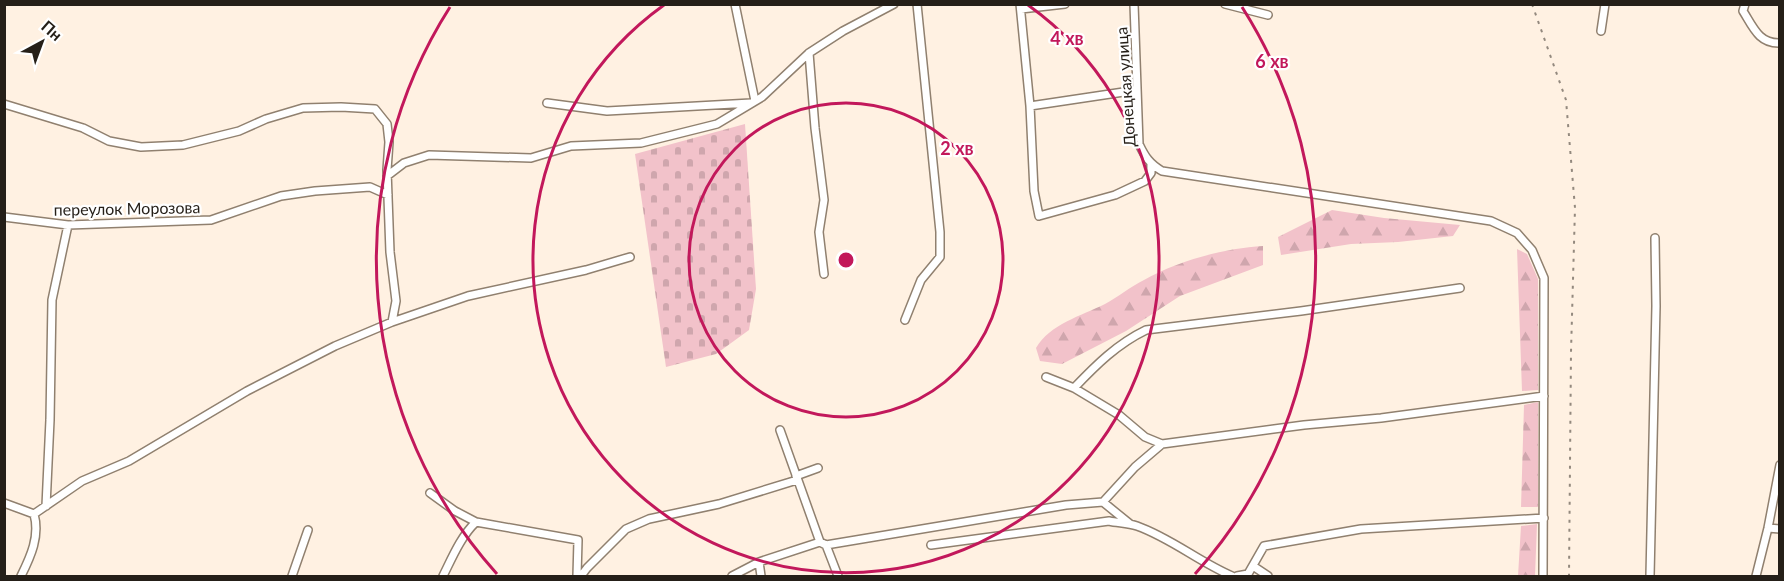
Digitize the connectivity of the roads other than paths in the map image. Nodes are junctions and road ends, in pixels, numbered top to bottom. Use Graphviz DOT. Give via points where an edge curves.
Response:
graph roads {
  1 [pos="735,4"];
  2 [pos="894,4"];
  3 [pos="917,4"];
  4 [pos="1065,4"];
  5 [pos="1134,4"];
  6 [pos="1225,4"];
  7 [pos="1605,4"];
  8 [pos="1744,4"];
  9 [pos="1021,7"];
  10 [pos="1268,15"];
  11 [pos="1600,31"];
  12 [pos="1779,43"];
  13 [pos="809,53"];
  14 [pos="1137,90"];
  15 [pos="754,102"];
  16 [pos="547,103"];
  17 [pos="4,104"];
  18 [pos="1030,106"];
  19 [pos="1151,164"];
  20 [pos="387,176"];
  21 [pos="388,195"];
  22 [pos="4,217"];
  23 [pos="68,225"];
  24 [pos="1655,238"];
  25 [pos="630,257"];
  26 [pos="824,274"];
  27 [pos="1460,288"];
  28 [pos="904,320"];
  29 [pos="392,322"];
  30 [pos="1046,377"];
  31 [pos="1074,388"];
  32 [pos="1544,396"];
  33 [pos="780,430"];
  34 [pos="1162,444"];
  35 [pos="1779,465"];
  36 [pos="818,468"];
  37 [pos="796,478"];
  38 [pos="430,493"];
  39 [pos="1103,502"];
  40 [pos="4,503"];
  41 [pos="46,506"];
  42 [pos="34,514"];
  43 [pos="1544,518"];
  44 [pos="476,522"];
  45 [pos="1130,524"];
  46 [pos="1768,528"];
  47 [pos="1779,529"];
  48 [pos="308,530"];
  49 [pos="823,543"];
  50 [pos="931,545"];
  51 [pos="759,562"];
  52 [pos="1253,566"];
  53 [pos="1248,575"];
  54 [pos="21,576"];
  55 [pos="292,576"];
  56 [pos="443,576"];
  57 [pos="579,576"];
  58 [pos="732,576"];
  59 [pos="761,576"];
  60 [pos="838,576"];
  61 [pos="1234,576"];
  62 [pos="1268,576"];
  63 [pos="1543,576"];
  64 [pos="1650,576"];
  65 [pos="1756,576"];
  1 -- 15 [label="street"];
  2 -- 13 [label="street"];
  3 -- 28 [label="street" via="940,257 921,280"];
  4 -- 9 [label="street"];
  5 -- 14 [label="street, Донецкая улица"];
  6 -- 10 [label="street"];
  7 -- 11 [label="street"];
  8 -- 12 [label="street" via="1743,11 1759,37 1770,44"];
  9 -- 18 [label="street"];
  13 -- 15 [label="street"];
  13 -- 26 [label="street" via="824,200 819,232"];
  14 -- 18 [label="street"];
  14 -- 19 [label="street, Донецкая улица" via="1139,144"];
  15 -- 16 [label="street" via="607,111"];
  15 -- 20 [label="street" via="717,124 641,144 571,146 531,158 429,155 404,163"];
  17 -- 20 [label="street" via="83,128 109,141 141,147 183,145 239,131 303,108 375,109 387,124"];
  18 -- 19 [label="street" via="1039,216 1135,186 1151,173"];
  19 -- 32 [label="street" via="1162,171 1491,221 1517,233 1532,250 1544,278"];
  20 -- 21 [label="street"];
  21 -- 23 [label="street, переулок Морозова" via="370,187 344,188 281,196 211,220"];
  21 -- 29 [label="street" via="396,301"];
  22 -- 23 [label="street, переулок Морозова"];
  23 -- 41 [label="street" via="52,300"];
  24 -- 64 [label="street"];
  25 -- 29 [label="street" via="468,296"];
  27 -- 31 [label="street" via="1146,330 1106,356"];
  29 -- 41 [label="street" via="247,391 129,461 82,481"];
  30 -- 31 [label="street"];
  31 -- 34 [label="street" via="1119,415 1145,437"];
  32 -- 34 [label="street"];
  32 -- 43 [label="street"];
  33 -- 37 [label="street"];
  34 -- 39 [label="street"];
  35 -- 46 [label="street"];
  36 -- 37 [label="street"];
  37 -- 49 [label="street"];
  37 -- 57 [label="street" via="626,529"];
  38 -- 44 [label="street"];
  39 -- 45 [label="street"];
  39 -- 49 [label="street"];
  40 -- 42 [label="street"];
  41 -- 42 [label="street"];
  42 -- 54 [label="street" via="37,532"];
  43 -- 52 [label="street" via="1361,529 1264,546"];
  43 -- 63 [label="street"];
  44 -- 56 [label="street"];
  44 -- 57 [label="street" via="578,540"];
  45 -- 50 [label="street" via="1109,521"];
  45 -- 61 [label="street"];
  46 -- 47 [label="street"];
  46 -- 65 [label="street"];
  48 -- 55 [label="street"];
  49 -- 51 [label="street"];
  49 -- 60 [label="street"];
  51 -- 58 [label="street"];
  51 -- 59 [label="street"];
  52 -- 53 [label="street"];
  52 -- 62 [label="street"];
  53 -- 61 [label="street"];
}
